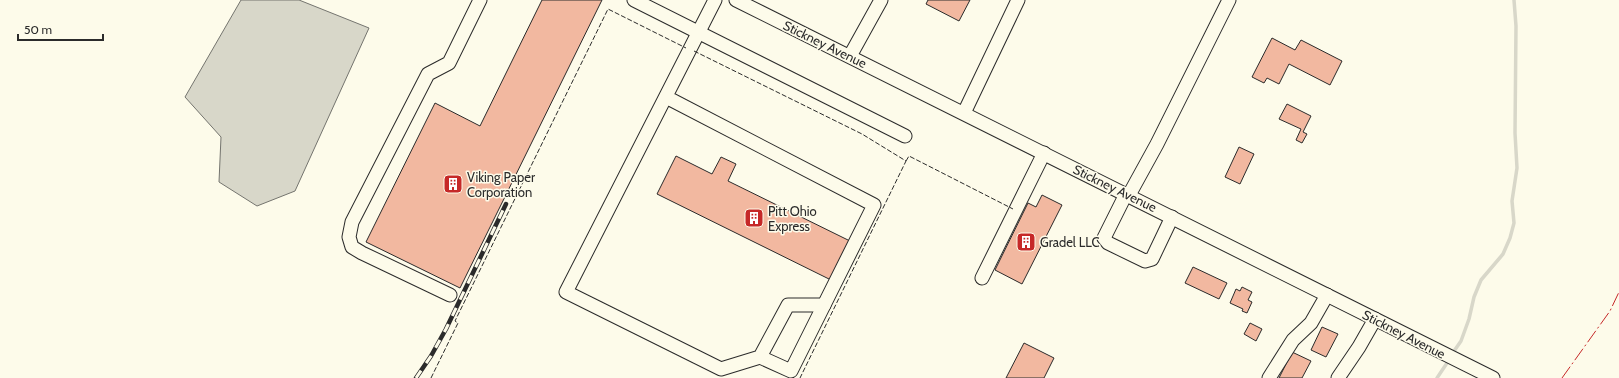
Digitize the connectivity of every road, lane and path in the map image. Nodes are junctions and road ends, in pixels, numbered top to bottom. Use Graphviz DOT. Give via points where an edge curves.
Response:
graph roads {
  1 [pos="480,0"];
  2 [pos="634,0"];
  3 [pos="715,0"];
  4 [pos="736,0"];
  5 [pos="881,0"];
  6 [pos="1018,0"];
  7 [pos="1229,0"];
  8 [pos="699,32"];
  9 [pos="850,56"];
  10 [pos="666,97"];
  11 [pos="964,113"];
  12 [pos="905,136"];
  13 [pos="1044,153"];
  14 [pos="1127,194"];
  15 [pos="1172,217"];
  16 [pos="982,278"];
  17 [pos="450,295"];
  18 [pos="1327,295"];
  19 [pos="824,305"];
  20 [pos="1375,319"];
  21 [pos="760,357"];
  22 [pos="1269,378"];
  23 [pos="1338,378"];
  24 [pos="1493,378"];
  1 -- 17 [label="street" via="449,63 428,74 352,222 349,237 352,247 362,254"];
  2 -- 8 [label="street"];
  3 -- 8 [label="street"];
  4 -- 9 [label="street, Stickney Avenue"];
  5 -- 9 [label="street"];
  6 -- 11 [label="street"];
  7 -- 14 [label="street" via="1157,144"];
  8 -- 10 [label="street"];
  8 -- 12 [label="street"];
  9 -- 11 [label="street, Stickney Avenue"];
  10 -- 19 [label="street" via="874,205"];
  10 -- 21 [label="street" via="566,292 721,370"];
  11 -- 13 [label="street, Stickney Avenue"];
  13 -- 14 [label="street, Stickney Avenue"];
  13 -- 16 [label="street"];
  14 -- 15 [label="street, Stickney Avenue"];
  14 -- 15 [label="street" via="1104,238 1108,243 1145,261 1152,259"];
  15 -- 18 [label="street, Stickney Avenue"];
  18 -- 20 [label="street, Stickney Avenue"];
  18 -- 22 [label="street" via="1311,323 1293,340"];
  19 -- 21 [label="street" via="788,305"];
  19 -- 21 [label="street" via="791,371"];
  20 -- 23 [label="street"];
  20 -- 24 [label="street, Stickney Avenue"];
}
